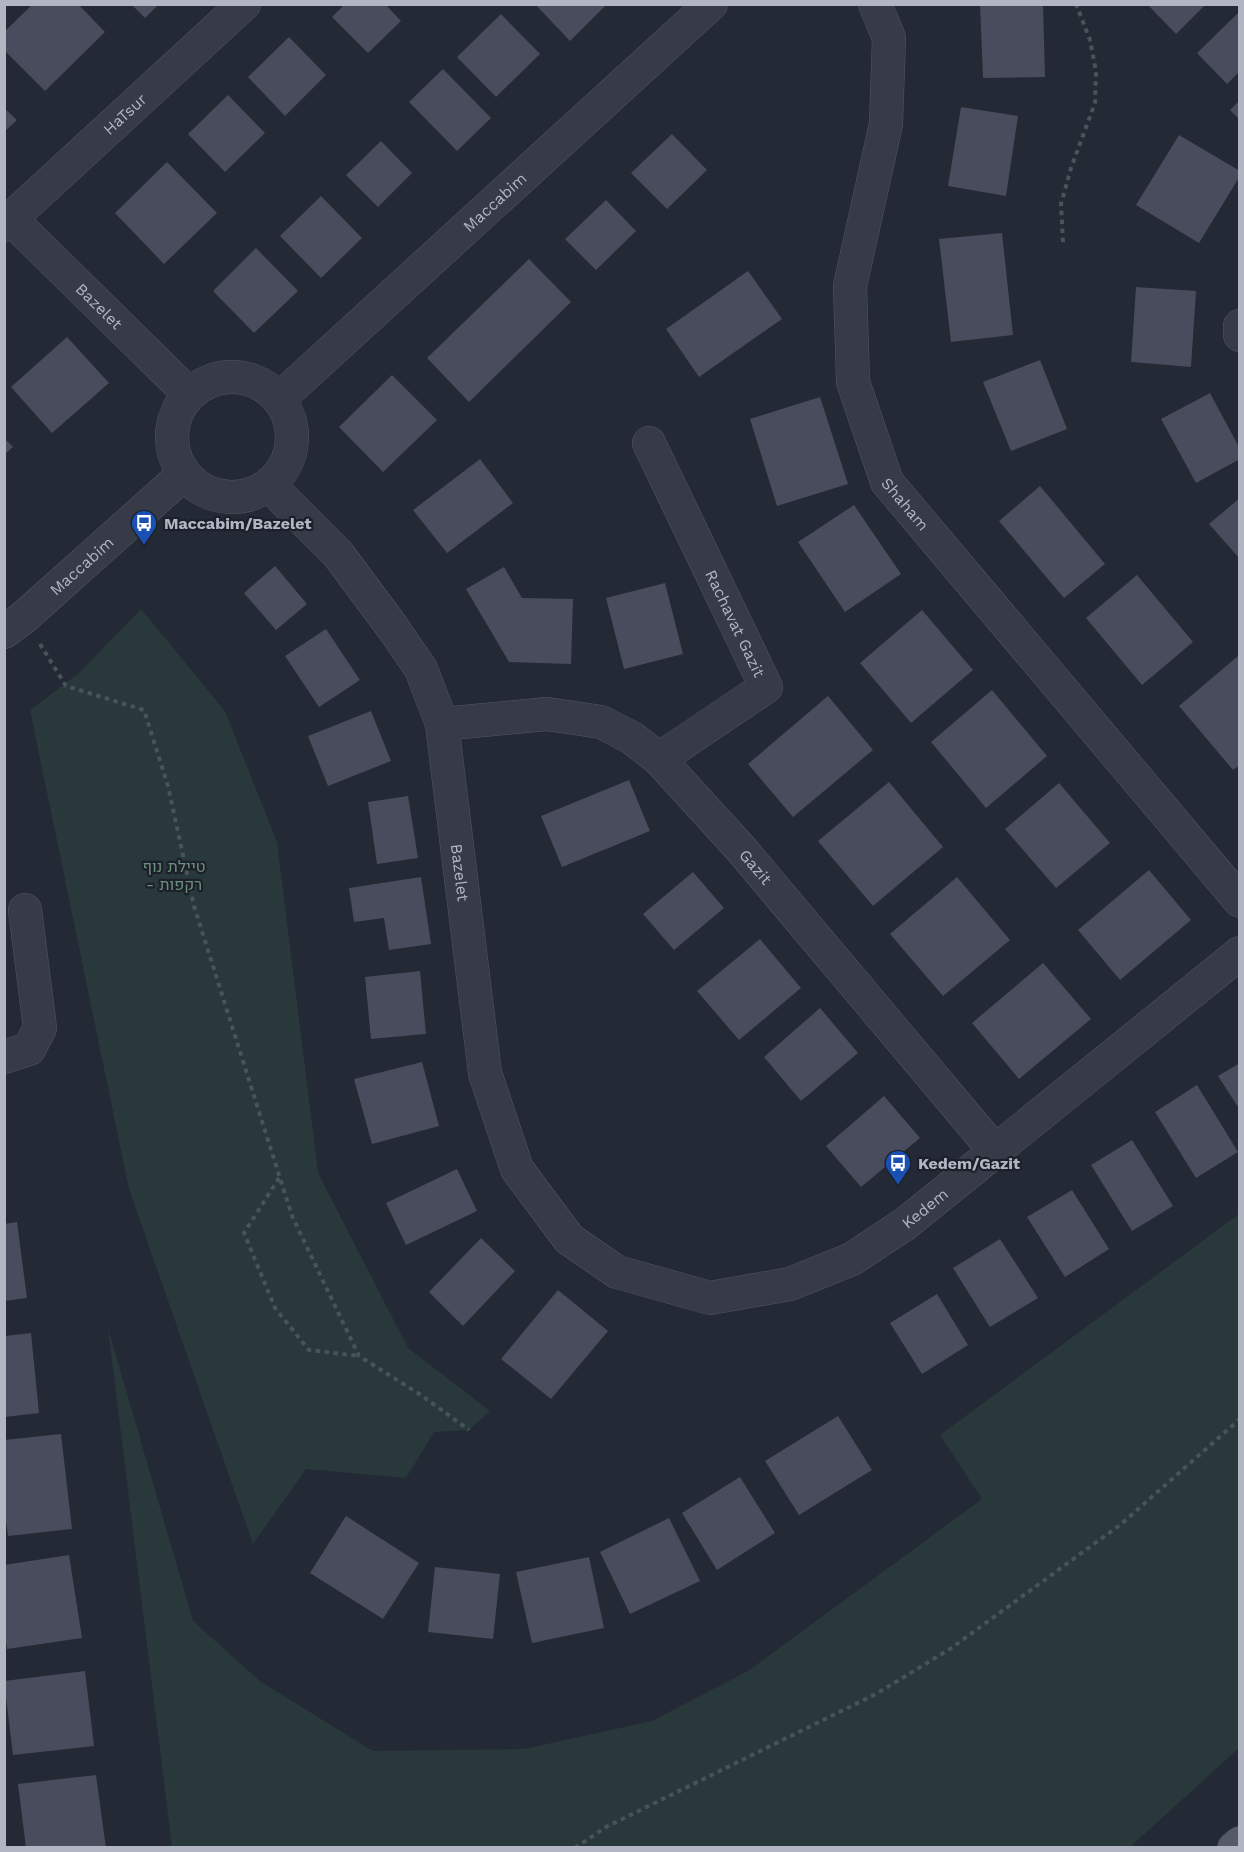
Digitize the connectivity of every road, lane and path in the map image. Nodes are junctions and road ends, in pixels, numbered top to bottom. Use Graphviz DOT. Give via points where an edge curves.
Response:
graph roads {
  1 [pos="244,4"];
  2 [pos="711,4"];
  3 [pos="875,4"];
  4 [pos="1076,4"];
  5 [pos="8,222"];
  6 [pos="1063,242"];
  7 [pos="1239,326"];
  8 [pos="1239,334"];
  9 [pos="189,394"];
  10 [pos="279,399"];
  11 [pos="649,443"];
  12 [pos="184,474"];
  13 [pos="269,485"];
  14 [pos="14,625"];
  15 [pos="442,723"];
  16 [pos="659,759"];
  17 [pos="1239,901"];
  18 [pos="25,910"];
  19 [pos="1239,953"];
  20 [pos="4,1057"];
  21 [pos="995,1151"];
  22 [pos="280,1177"];
  23 [pos="617,1272"];
  24 [pos="359,1356"];
  25 [pos="1239,1419"];
  26 [pos="469,1430"];
  27 [pos="1239,1843"];
  28 [pos="575,1848"];
  29 [pos="1234,1848"];
  1 -- 5 [label="street, HaTsur"];
  2 -- 10 [label="street, Maccabim"];
  3 -- 17 [label="street, Shaham" via="889,38 886,124 850,286 853,382 887,482"];
  4 -- 6 [label="path" via="1096,70 1095,103 1061,204"];
  5 -- 9 [label="street, Bazelet"];
  7 -- 8 [label="street"];
  9 -- 10 [label="street" via="206,382 225,376 245,378 264,386"];
  9 -- 12 [label="street" via="177,412 172,433 174,455"];
  10 -- 13 [label="street" via="289,416 293,435 282,471"];
  11 -- 16 [label="street, Rachavat Gazit" via="766,687"];
  12 -- 13 [label="street" via="202,489 224,496 248,495"];
  12 -- 14 [label="street, Maccabim"];
  13 -- 15 [label="street, Bazelet" via="338,554 393,628 421,669"];
  14 -- 22 [label="path" via="66,686 144,710 168,786 194,906"];
  15 -- 16 [label="street, Gazit" via="547,714 601,722 632,738"];
  15 -- 23 [label="street, Bazelet" via="485,1073 517,1169 568,1239"];
  16 -- 21 [label="street, Gazit" via="741,849"];
  18 -- 20 [label="street" via="40,1028 29,1049"];
  19 -- 21 [label="street, Kedem"];
  21 -- 23 [label="street, Kedem" via="905,1224 852,1259 790,1284 710,1298"];
  22 -- 24 [label="path" via="292,1216"];
  22 -- 24 [label="path" via="244,1233 275,1308 309,1350"];
  24 -- 26 [label="path"];
  25 -- 28 [label="path" via="1120,1525 950,1650 876,1694 606,1827"];
  27 -- 29 [label="main road"];
}
